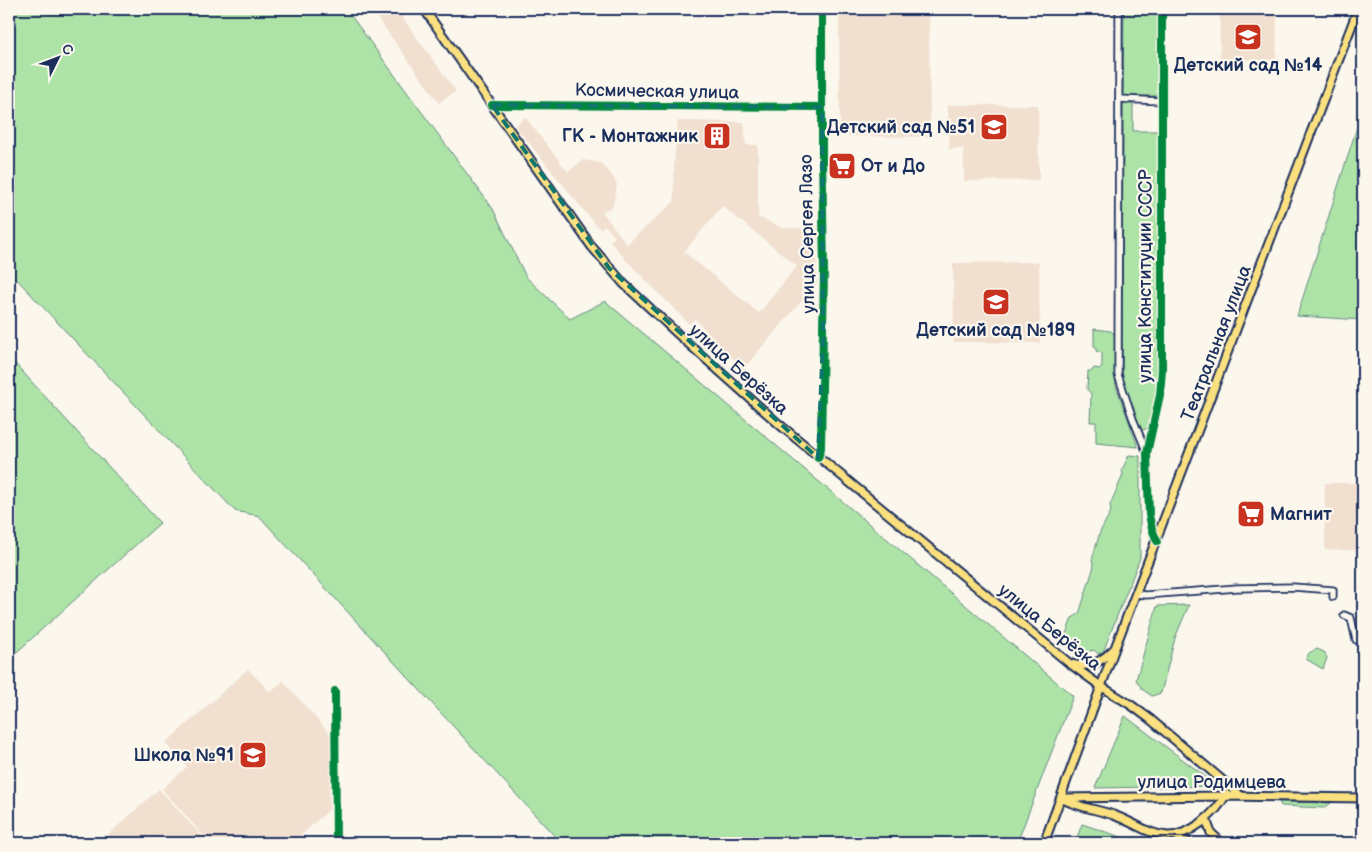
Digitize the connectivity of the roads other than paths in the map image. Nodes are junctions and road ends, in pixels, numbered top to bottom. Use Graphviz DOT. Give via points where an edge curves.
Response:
graph roads {
  1 [pos="424,9"];
  2 [pos="822,9"];
  3 [pos="1119,9"];
  4 [pos="1162,9"];
  5 [pos="1358,9"];
  6 [pos="1119,99"];
  7 [pos="1162,101"];
  8 [pos="492,105"];
  9 [pos="822,107"];
  10 [pos="1147,453"];
  11 [pos="818,458"];
  12 [pos="1156,541"];
  13 [pos="1136,594"];
  14 [pos="1333,597"];
  15 [pos="1344,615"];
  16 [pos="1363,642"];
  17 [pos="1116,648"];
  18 [pos="1069,663"];
  19 [pos="1102,688"];
  20 [pos="336,691"];
  21 [pos="1228,785"];
  22 [pos="1225,796"];
  23 [pos="1241,796"];
  24 [pos="1061,798"];
  25 [pos="1363,798"];
  26 [pos="1206,819"];
  27 [pos="1176,836"];
  28 [pos="336,843"];
  29 [pos="1044,843"];
  30 [pos="1189,843"];
  31 [pos="1222,843"];
  1 -- 8 [label="main road, улица Берёзка"];
  2 -- 9 [label="street, улица Сергея Лазо"];
  3 -- 6 [label="street"];
  4 -- 7 [label="street, улица Конституции СССР"];
  5 -- 12 [label="main road, Театральная улица"];
  6 -- 7 [label="street"];
  6 -- 10 [label="street" via="1118,375"];
  7 -- 10 [label="street, улица Конституции СССР" via="1162,370"];
  8 -- 9 [label="street, Космическая улица"];
  8 -- 11 [label="main road, улица Берёзка" via="609,268 696,351"];
  9 -- 11 [label="street, улица Сергея Лазо" via="823,330 821,448"];
  10 -- 12 [label="street, улица Конституции СССР" via="1149,515"];
  11 -- 18 [label="main road, улица Берёзка"];
  12 -- 13 [label="main road, Театральная улица"];
  13 -- 14 [label="street" via="1293,587 1333,590"];
  13 -- 17 [label="main road, Театральная улица"];
  15 -- 16 [label="street" via="1351,618 1356,640"];
  17 -- 18 [label="main road" via="1105,659 1092,665"];
  17 -- 19 [label="main road, Театральная улица"];
  18 -- 19 [label="main road, улица Берёзка"];
  19 -- 21 [label="main road, улица Берёзка" via="1132,705"];
  19 -- 24 [label="main road, Театральная улица"];
  20 -- 28 [label="street"];
  21 -- 22 [label="main road"];
  21 -- 23 [label="main road, улица Берёзка"];
  22 -- 23 [label="main road, улица Родимцева"];
  22 -- 24 [label="main road, улица Родимцева"];
  22 -- 26 [label="main road"];
  23 -- 25 [label="main road, улица Родимцева"];
  24 -- 27 [label="main road" via="1071,804 1117,816 1144,830"];
  24 -- 29 [label="main road, Театральная улица"];
  26 -- 27 [label="main road"];
  26 -- 31 [label="main road" via="1211,833"];
  27 -- 30 [label="main road"];
}
